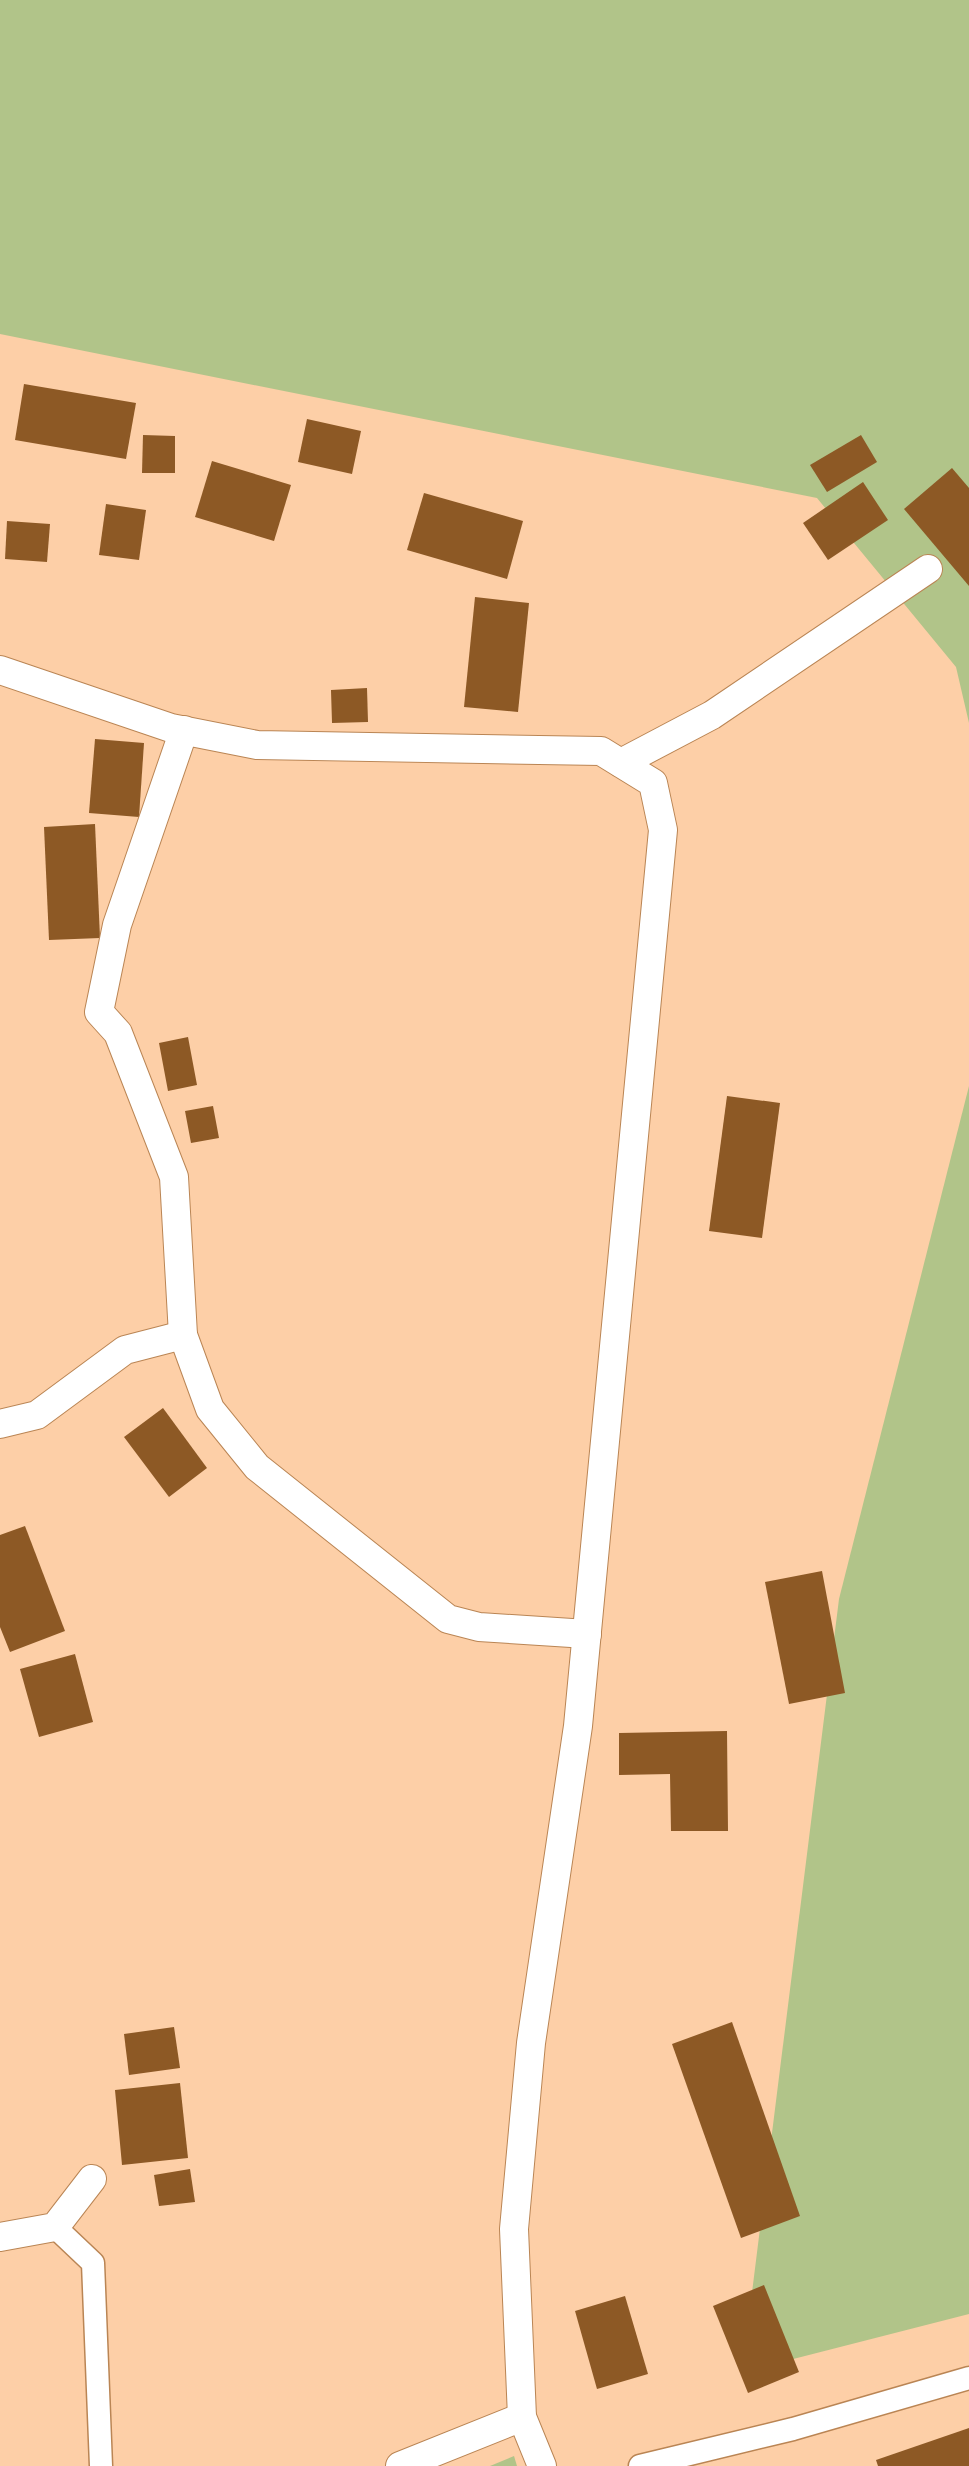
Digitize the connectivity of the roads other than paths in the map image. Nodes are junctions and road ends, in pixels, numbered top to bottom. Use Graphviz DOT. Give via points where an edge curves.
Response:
graph roads {
  1 [pos="928,569"];
  2 [pos="0,670"];
  3 [pos="184,730"];
  4 [pos="621,763"];
  5 [pos="183,1335"];
  6 [pos="0,1424"];
  7 [pos="586,1634"];
  8 [pos="92,2179"];
  9 [pos="55,2227"];
  10 [pos="0,2237"];
  11 [pos="969,2378"];
  12 [pos="522,2417"];
  13 [pos="101,2466"];
  14 [pos="400,2466"];
  15 [pos="542,2466"];
  16 [pos="640,2466"];
  1 -- 4 [label="street" via="712,715"];
  2 -- 3 [label="street"];
  3 -- 4 [label="street" via="257,746 601,751"];
  3 -- 5 [label="street" via="117,925 99,1012 118,1033 174,1177"];
  4 -- 7 [label="street" via="653,783 662,830"];
  5 -- 6 [label="street" via="125,1350 37,1415"];
  5 -- 7 [label="street" via="210,1409 257,1467 448,1619 479,1627"];
  7 -- 12 [label="street" via="578,1726 532,2044 514,2229"];
  8 -- 9 [label="street"];
  9 -- 10 [label="street"];
  9 -- 13 [label="lane" via="93,2263"];
  11 -- 16 [label="lane" via="793,2429"];
  12 -- 14 [label="street"];
  12 -- 15 [label="street"];
}
